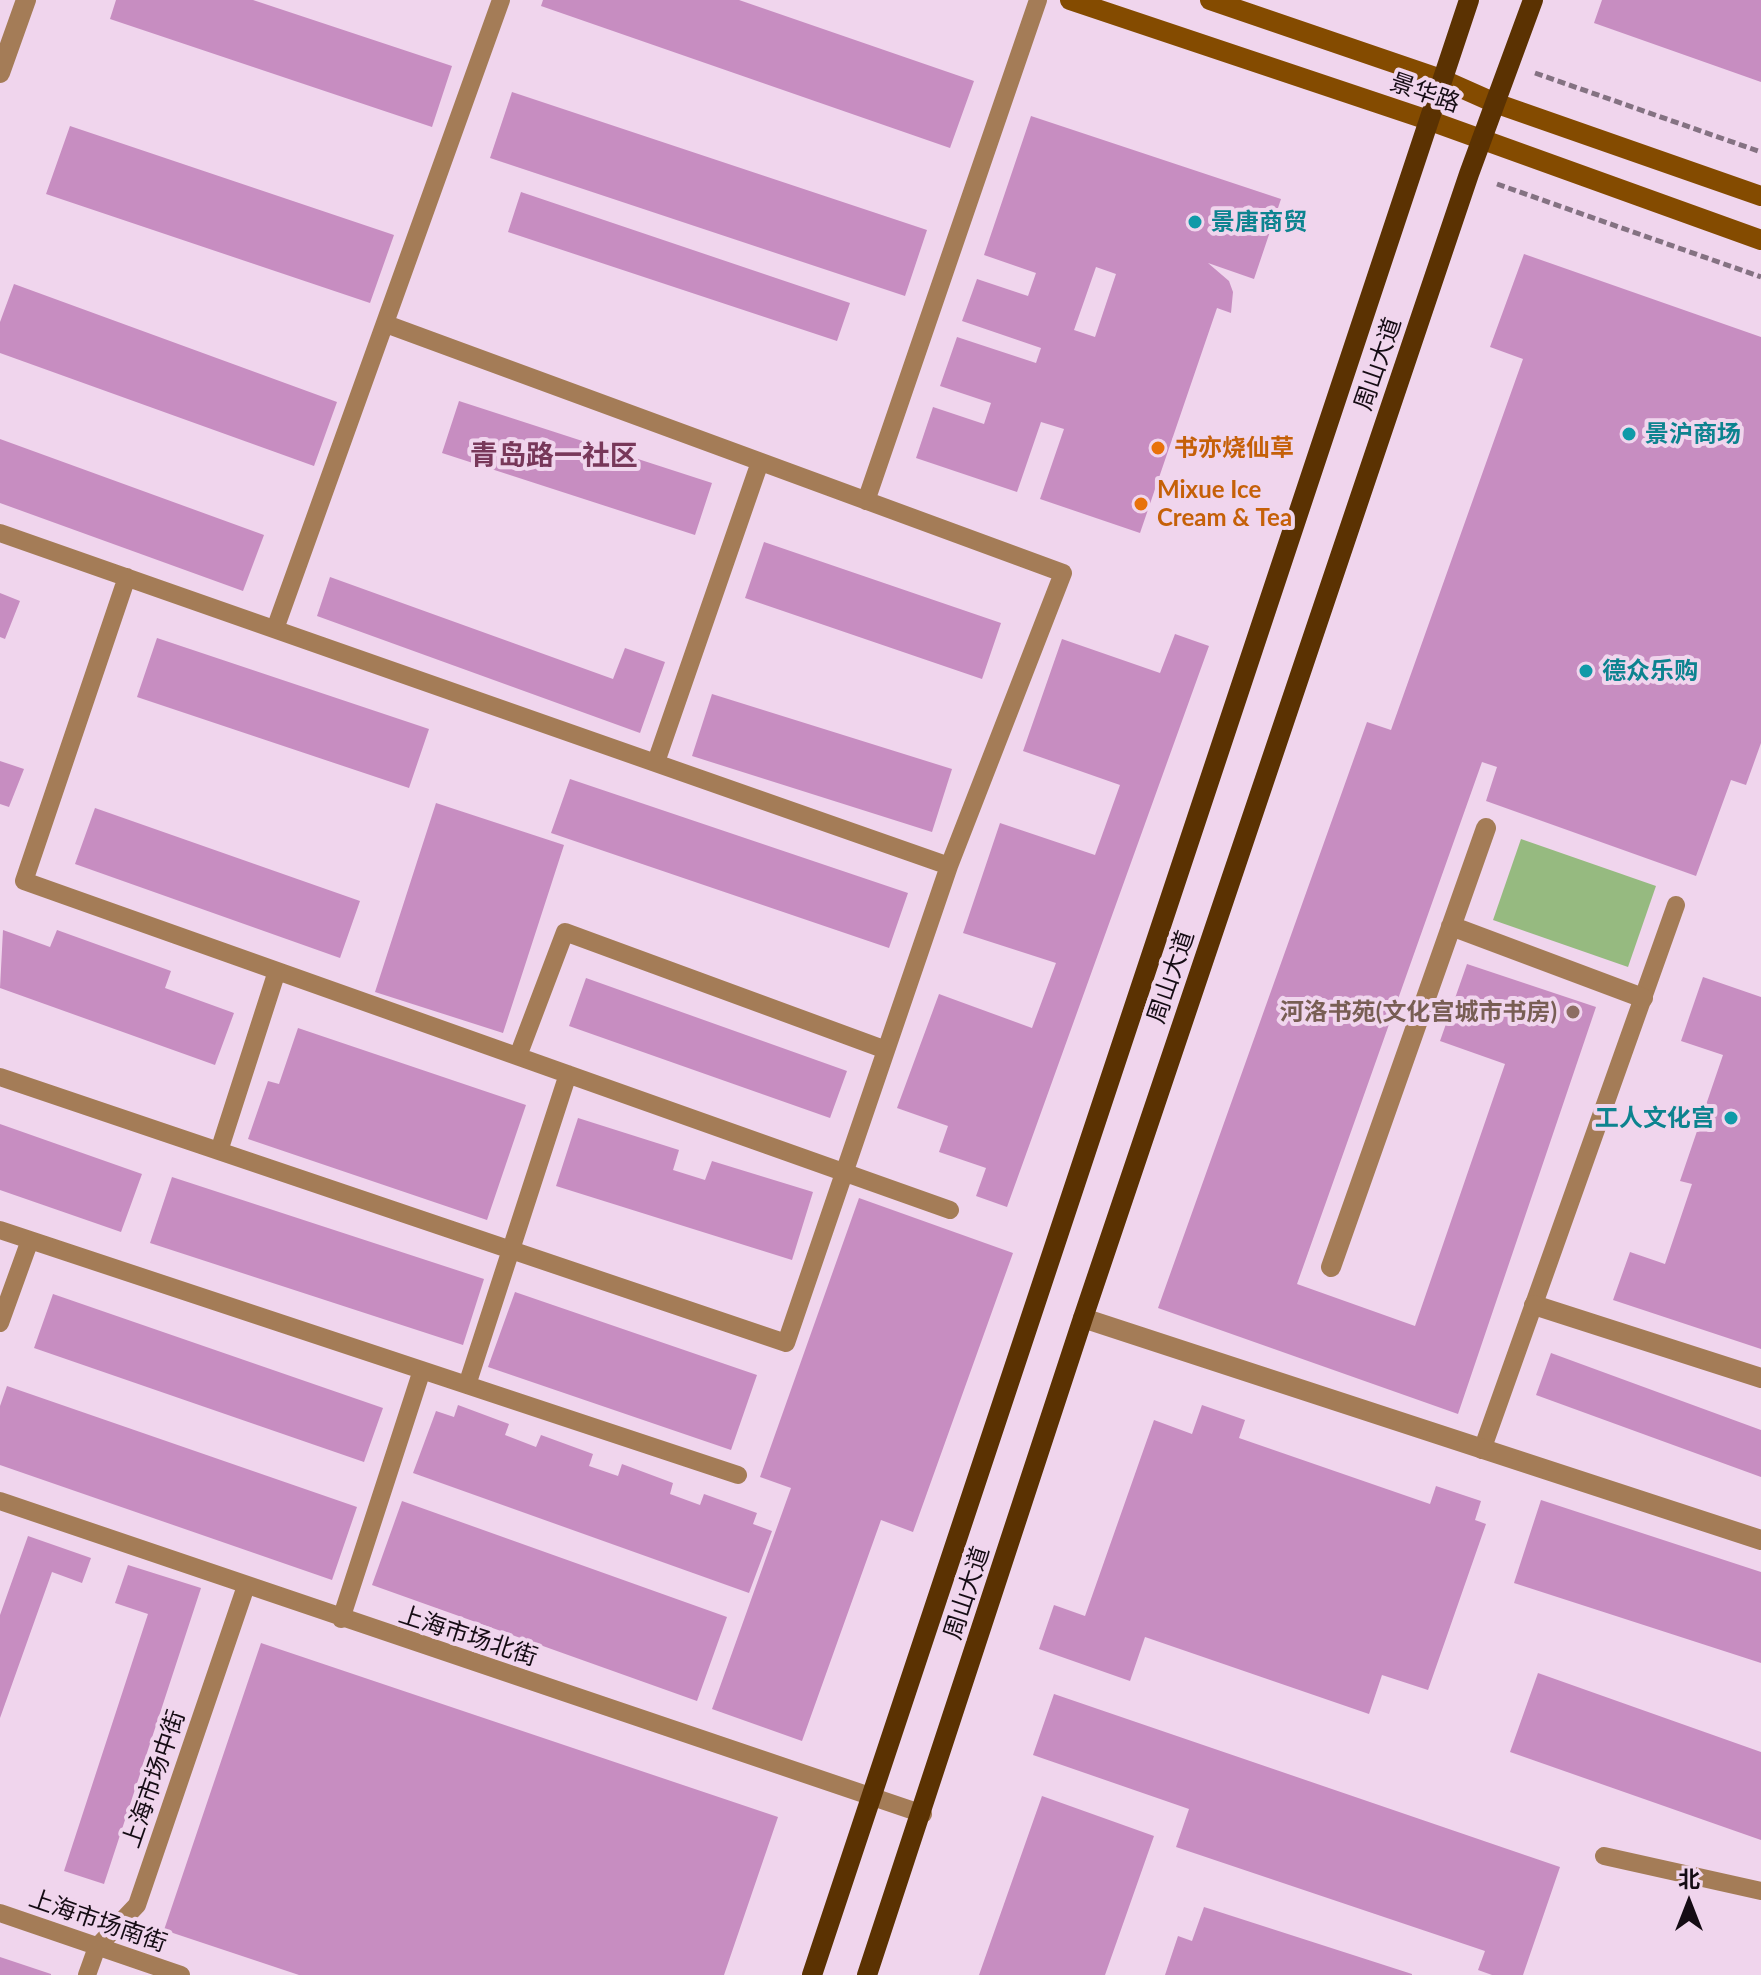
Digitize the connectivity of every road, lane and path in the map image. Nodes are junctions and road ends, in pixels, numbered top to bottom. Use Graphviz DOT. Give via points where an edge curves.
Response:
graph roads {
  1 [pos="26,0"];
  2 [pos="501,0"];
  3 [pos="1038,0"];
  4 [pos="1070,0"];
  5 [pos="1210,0"];
  6 [pos="1469,0"];
  7 [pos="1533,0"];
  8 [pos="1511,65"];
  9 [pos="0,73"];
  10 [pos="1441,79"];
  11 [pos="1495,103"];
  12 [pos="1428,120"];
  13 [pos="1481,141"];
  14 [pos="1761,152"];
  15 [pos="1469,174"];
  16 [pos="1761,196"];
  17 [pos="1761,240"];
  18 [pos="1761,277"];
  19 [pos="386,324"];
  20 [pos="760,462"];
  21 [pos="866,501"];
  22 [pos="0,533"];
  23 [pos="127,577"];
  24 [pos="275,629"];
  25 [pos="656,762"];
  26 [pos="1486,828"];
  27 [pos="949,866"];
  28 [pos="1676,905"];
  29 [pos="1451,926"];
  30 [pos="277,971"];
  31 [pos="1643,998"];
  32 [pos="886,1050"];
  33 [pos="518,1056"];
  34 [pos="568,1074"];
  35 [pos="0,1077"];
  36 [pos="219,1151"];
  37 [pos="845,1173"];
  38 [pos="950,1210"];
  39 [pos="0,1230"];
  40 [pos="30,1240"];
  41 [pos="511,1250"];
  42 [pos="1331,1267"];
  43 [pos="1534,1305"];
  44 [pos="1083,1318"];
  45 [pos="0,1323"];
  46 [pos="422,1370"];
  47 [pos="1761,1378"];
  48 [pos="467,1385"];
  49 [pos="1482,1450"];
  50 [pos="738,1475"];
  51 [pos="0,1501"];
  52 [pos="1761,1540"];
  53 [pos="246,1586"];
  54 [pos="341,1619"];
  55 [pos="874,1797"];
  56 [pos="923,1814"];
  57 [pos="1604,1856"];
  58 [pos="1761,1891"];
  59 [pos="0,1913"];
  60 [pos="97,1947"];
  61 [pos="87,1975"];
  62 [pos="181,1975"];
  63 [pos="812,1975"];
  64 [pos="867,1975"];
  1 -- 9 [label="street"];
  2 -- 19 [label="lane"];
  3 -- 21 [label="lane"];
  4 -- 12 [label="main road, 景华路"];
  5 -- 10 [label="main road, 景华路"];
  6 -- 10 [label="main road, 周山大道"];
  7 -- 8 [label="main road, 周山大道"];
  8 -- 11 [label="main road, 周山大道"];
  8 -- 14 [label="path"];
  10 -- 11 [label="main road, 景华路"];
  10 -- 12 [label="main road, 周山大道"];
  11 -- 13 [label="main road, 周山大道"];
  11 -- 16 [label="main road, 景华路"];
  12 -- 13 [label="main road, 景华路"];
  12 -- 55 [label="main road, 周山大道"];
  13 -- 15 [label="main road, 周山大道"];
  13 -- 17 [label="main road, 景华路"];
  15 -- 18 [label="path"];
  15 -- 44 [label="main road, 周山大道"];
  19 -- 20 [label="lane"];
  19 -- 24 [label="lane"];
  20 -- 21 [label="lane"];
  20 -- 25 [label="lane"];
  21 -- 27 [label="lane" via="1063,573"];
  22 -- 23 [label="lane"];
  23 -- 24 [label="lane"];
  23 -- 30 [label="lane" via="24,881"];
  24 -- 25 [label="lane"];
  25 -- 27 [label="lane"];
  26 -- 29 [label="street"];
  27 -- 32 [label="lane"];
  28 -- 31 [label="lane"];
  29 -- 31 [label="street"];
  29 -- 42 [label="street"];
  30 -- 33 [label="lane"];
  30 -- 36 [label="lane"];
  31 -- 43 [label="lane"];
  32 -- 33 [label="lane" via="565,932"];
  32 -- 37 [label="lane"];
  33 -- 34 [label="lane"];
  34 -- 37 [label="lane"];
  34 -- 41 [label="lane"];
  35 -- 36 [label="lane"];
  36 -- 41 [label="lane"];
  37 -- 38 [label="lane"];
  37 -- 41 [label="lane" via="786,1343"];
  39 -- 40 [label="lane"];
  40 -- 45 [label="lane"];
  40 -- 46 [label="lane"];
  41 -- 48 [label="lane"];
  43 -- 47 [label="street"];
  43 -- 49 [label="lane"];
  44 -- 49 [label="street"];
  44 -- 56 [label="main road, 周山大道"];
  46 -- 48 [label="lane"];
  46 -- 54 [label="lane"];
  48 -- 50 [label="lane"];
  49 -- 52 [label="street"];
  51 -- 53 [label="lane, 上海市场北街"];
  53 -- 54 [label="lane, 上海市场北街"];
  53 -- 60 [label="lane, 上海市场中街" via="137,1905"];
  54 -- 55 [label="lane, 上海市场北街"];
  55 -- 56 [label="lane, 上海市场北街"];
  55 -- 63 [label="main road, 周山大道"];
  56 -- 64 [label="main road, 周山大道"];
  57 -- 58 [label="lane"];
  59 -- 60 [label="lane, 上海市场南街"];
  60 -- 61 [label="lane, 上海市场中街"];
  60 -- 62 [label="lane, 上海市场南街"];
}
